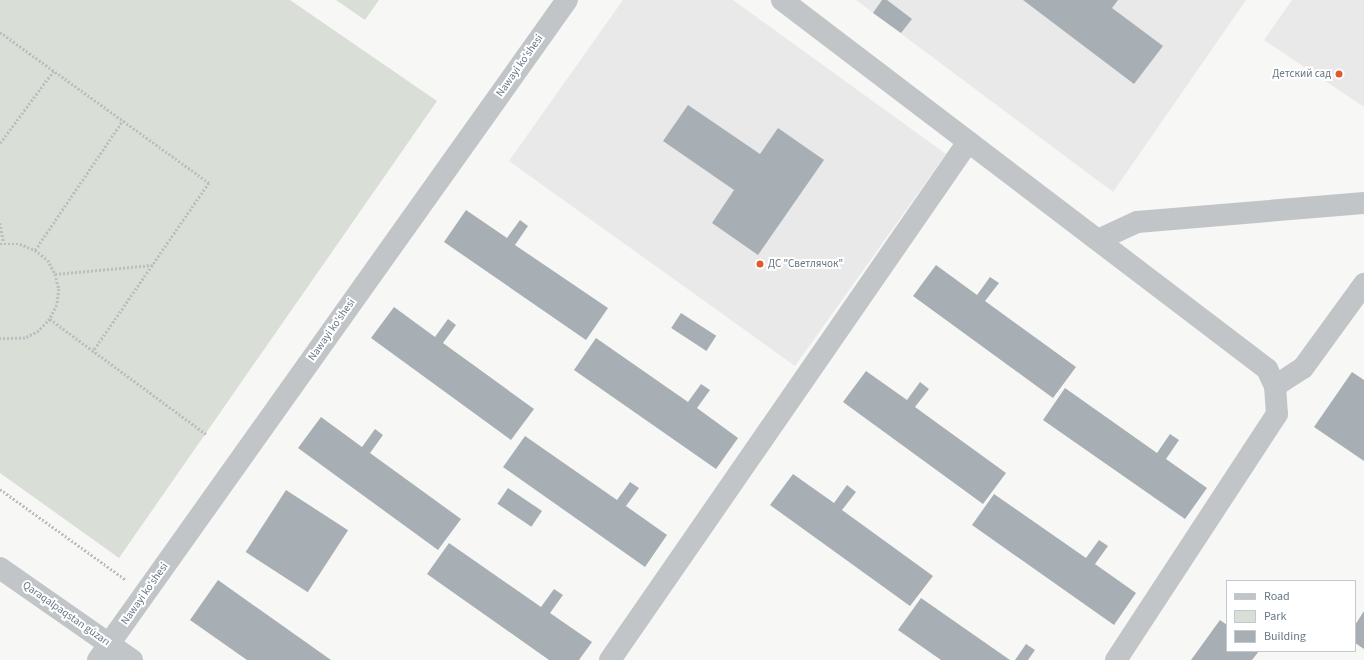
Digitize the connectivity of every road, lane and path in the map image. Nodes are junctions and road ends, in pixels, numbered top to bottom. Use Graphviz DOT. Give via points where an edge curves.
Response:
graph roads {
  1 [pos="567,0"];
  2 [pos="782,0"];
  3 [pos="0,32"];
  4 [pos="54,70"];
  5 [pos="123,120"];
  6 [pos="968,142"];
  7 [pos="0,143"];
  8 [pos="1364,203"];
  9 [pos="0,223"];
  10 [pos="1098,240"];
  11 [pos="4,243"];
  12 [pos="0,244"];
  13 [pos="36,250"];
  14 [pos="153,265"];
  15 [pos="56,274"];
  16 [pos="1364,284"];
  17 [pos="50,319"];
  18 [pos="0,339"];
  19 [pos="93,352"];
  20 [pos="1275,386"];
  21 [pos="206,434"];
  22 [pos="0,489"];
  23 [pos="0,568"];
  24 [pos="145,594"];
  25 [pos="103,652"];
  26 [pos="132,660"];
  27 [pos="610,660"];
  28 [pos="1116,660"];
  1 -- 24 [label="street, Nawayi ko'shesi"];
  2 -- 6 [label="street"];
  3 -- 4 [label="path"];
  4 -- 5 [label="path"];
  4 -- 7 [label="path"];
  5 -- 13 [label="path"];
  5 -- 14 [label="path" via="209,183"];
  6 -- 10 [label="street"];
  6 -- 27 [label="street"];
  8 -- 10 [label="street" via="1137,222"];
  9 -- 11 [label="path"];
  10 -- 20 [label="street" via="1267,369"];
  11 -- 12 [label="path"];
  11 -- 13 [label="path" via="20,244"];
  13 -- 15 [label="path" via="48,260"];
  14 -- 15 [label="path"];
  14 -- 19 [label="path"];
  15 -- 17 [label="path" via="59,289 57,305"];
  16 -- 20 [label="street" via="1303,368"];
  17 -- 18 [label="path" via="39,331 25,338"];
  17 -- 19 [label="path"];
  19 -- 21 [label="path"];
  20 -- 28 [label="street" via="1277,414"];
  22 -- 24 [label="path"];
  23 -- 25 [label="street, Qaraqalpaqstan gúzarı"];
  24 -- 25 [label="street, Nawayi ko'shesi"];
  25 -- 26 [label="street, Qaraqalpaqstan gúzarı"];
}
